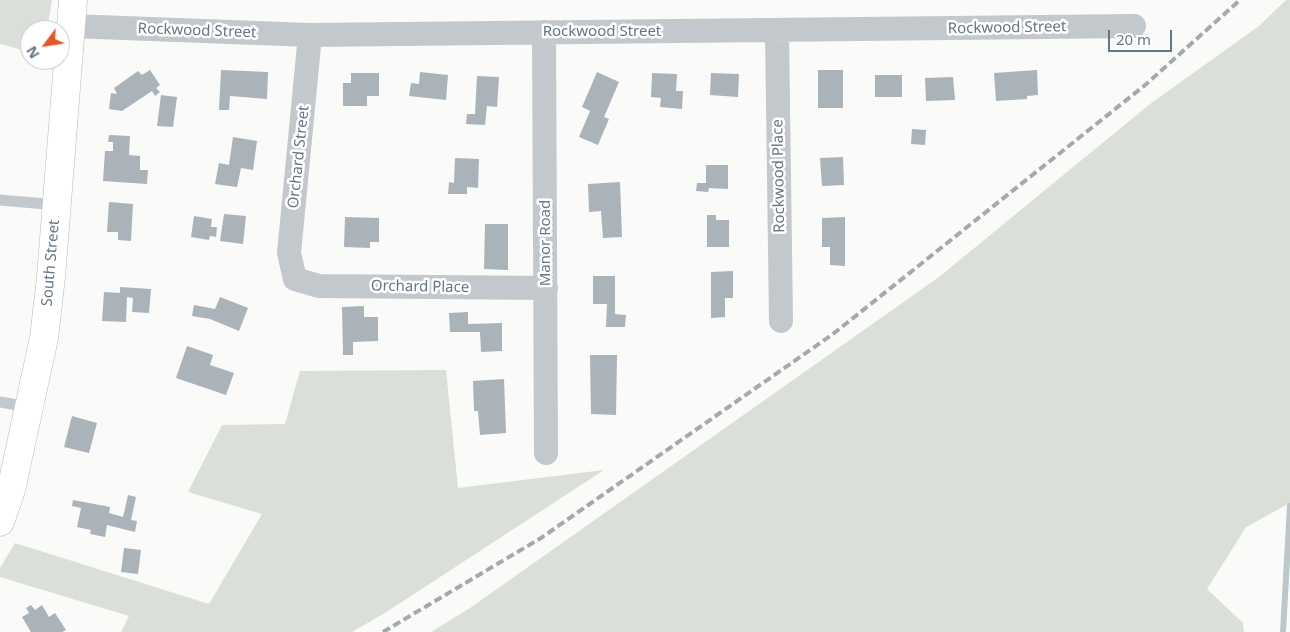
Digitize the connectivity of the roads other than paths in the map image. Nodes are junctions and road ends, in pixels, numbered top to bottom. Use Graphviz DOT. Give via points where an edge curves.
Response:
graph roads {
  1 [pos="72,13"];
  2 [pos="1134,26"];
  3 [pos="777,31"];
  4 [pos="544,32"];
  5 [pos="310,35"];
  6 [pos="0,200"];
  7 [pos="57,205"];
  8 [pos="295,279"];
  9 [pos="546,288"];
  10 [pos="781,321"];
  11 [pos="0,402"];
  12 [pos="28,407"];
  13 [pos="546,453"];
  14 [pos="0,522"];
  1 -- 5 [label="street, Rockwood Street"];
  1 -- 7 [label="main road, South Street"];
  2 -- 3 [label="street, Rockwood Street"];
  3 -- 4 [label="street, Rockwood Street"];
  3 -- 10 [label="street, Rockwood Place"];
  4 -- 5 [label="street, Rockwood Street"];
  4 -- 9 [label="street, Manor Road"];
  5 -- 8 [label="street, Orchard Street" via="289,254"];
  6 -- 7 [label="lane"];
  7 -- 12 [label="main road, South Street" via="44,338"];
  8 -- 9 [label="street, Orchard Place" via="320,286"];
  9 -- 13 [label="street, Manor Road"];
  11 -- 12 [label="lane"];
  12 -- 14 [label="main road, South Street"];
}
